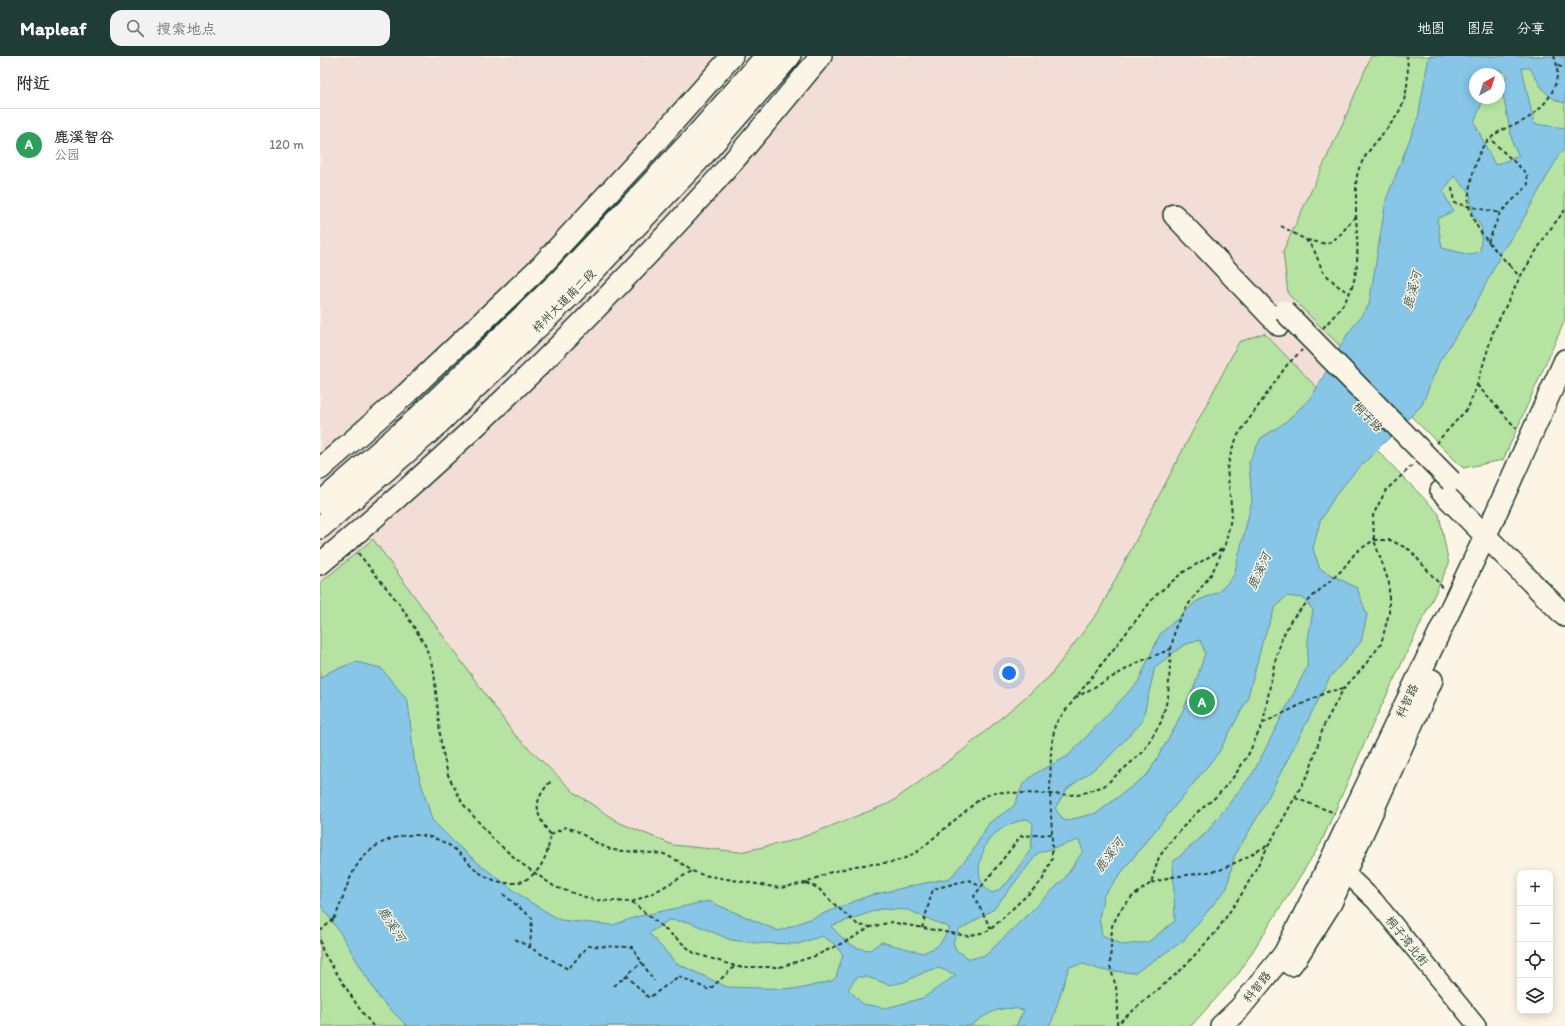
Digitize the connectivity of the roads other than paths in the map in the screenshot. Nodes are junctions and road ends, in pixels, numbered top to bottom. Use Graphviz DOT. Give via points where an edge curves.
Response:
graph roads {
  1 [pos="732,56"];
  2 [pos="821,56"];
  3 [pos="778,61"];
  4 [pos="713,184"];
  5 [pos="1179,210"];
  6 [pos="1565,360"];
  7 [pos="1565,390"];
  8 [pos="320,470"];
  9 [pos="320,503"];
  10 [pos="320,528"];
  11 [pos="1493,533"];
  12 [pos="320,564"];
  13 [pos="1565,596"];
  14 [pos="1565,616"];
  15 [pos="1337,868"];
  16 [pos="1221,1026"];
  17 [pos="1238,1026"];
  18 [pos="1477,1026"];
  1 -- 8 [label="main road" via="542,265 406,394"];
  2 -- 4 [label="main road"];
  3 -- 4 [label="main road"];
  3 -- 9 [label="main road, 梓州大道南二段" via="698,133 561,279 416,419"];
  3 -- 10 [label="main road, 梓州大道南二段" via="700,158 572,294 429,433"];
  4 -- 12 [label="main road" via="591,315 465,436"];
  5 -- 11 [label="main road, 桐子路, bridge" via="1281,318"];
  6 -- 11 [label="main road, 科智路" via="1528,442"];
  7 -- 11 [label="main road, 科智路"];
  11 -- 13 [label="main road, 桐子路"];
  11 -- 14 [label="main road, 桐子路"];
  11 -- 15 [label="main road, 科智路"];
  11 -- 15 [label="main road, 科智路" via="1454,601 1351,818"];
  15 -- 16 [label="main road, 科智路" via="1284,954 1239,1009"];
  15 -- 17 [label="main road, 科智路" via="1331,903 1297,957 1252,1014"];
  15 -- 18 [label="street, 桐子湾北街" via="1374,901"];
}
